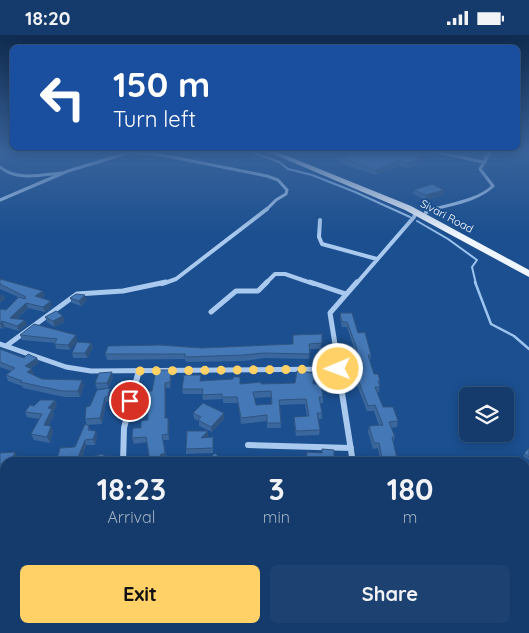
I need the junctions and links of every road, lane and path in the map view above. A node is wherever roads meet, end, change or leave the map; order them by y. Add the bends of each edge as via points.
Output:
1 (50, 179) edge
2 (275, 179) edge
3 (334, 179) edge
4 (351, 179) edge
5 (488, 179) edge
6 (0, 200) edge
7 (415, 214) junction
8 (426, 215) junction
9 (320, 220) dead end
10 (377, 259) junction
11 (529, 266) edge
12 (529, 274) edge
13 (346, 294) junction
14 (211, 312) dead end
15 (3, 345) edge
16 (338, 369) junction
17 (139, 371) junction
18 (248, 445) dead end
19 (350, 448) junction
20 (122, 457) edge
21 (351, 457) edge

1 - 6 street
2 - 15 street via 287,190 286,194 176,279 123,291 77,294
3 - 7 main road, Sivari Road
4 - 8 main road, Sivari Road via 390,194
5 - 8 street via 493,186 490,191 444,205
7 - 8 main road, Sivari Road
7 - 10 street
8 - 11 main road, Sivari Road
8 - 12 main road, Sivari Road
9 - 10 street via 322,244
10 - 13 street
13 - 14 street via 285,274 275,275 258,291 236,291
13 - 16 street via 330,313
15 - 17 street via 66,367 92,371
16 - 17 street
16 - 19 street
17 - 20 street via 126,416
18 - 19 street
19 - 21 street

